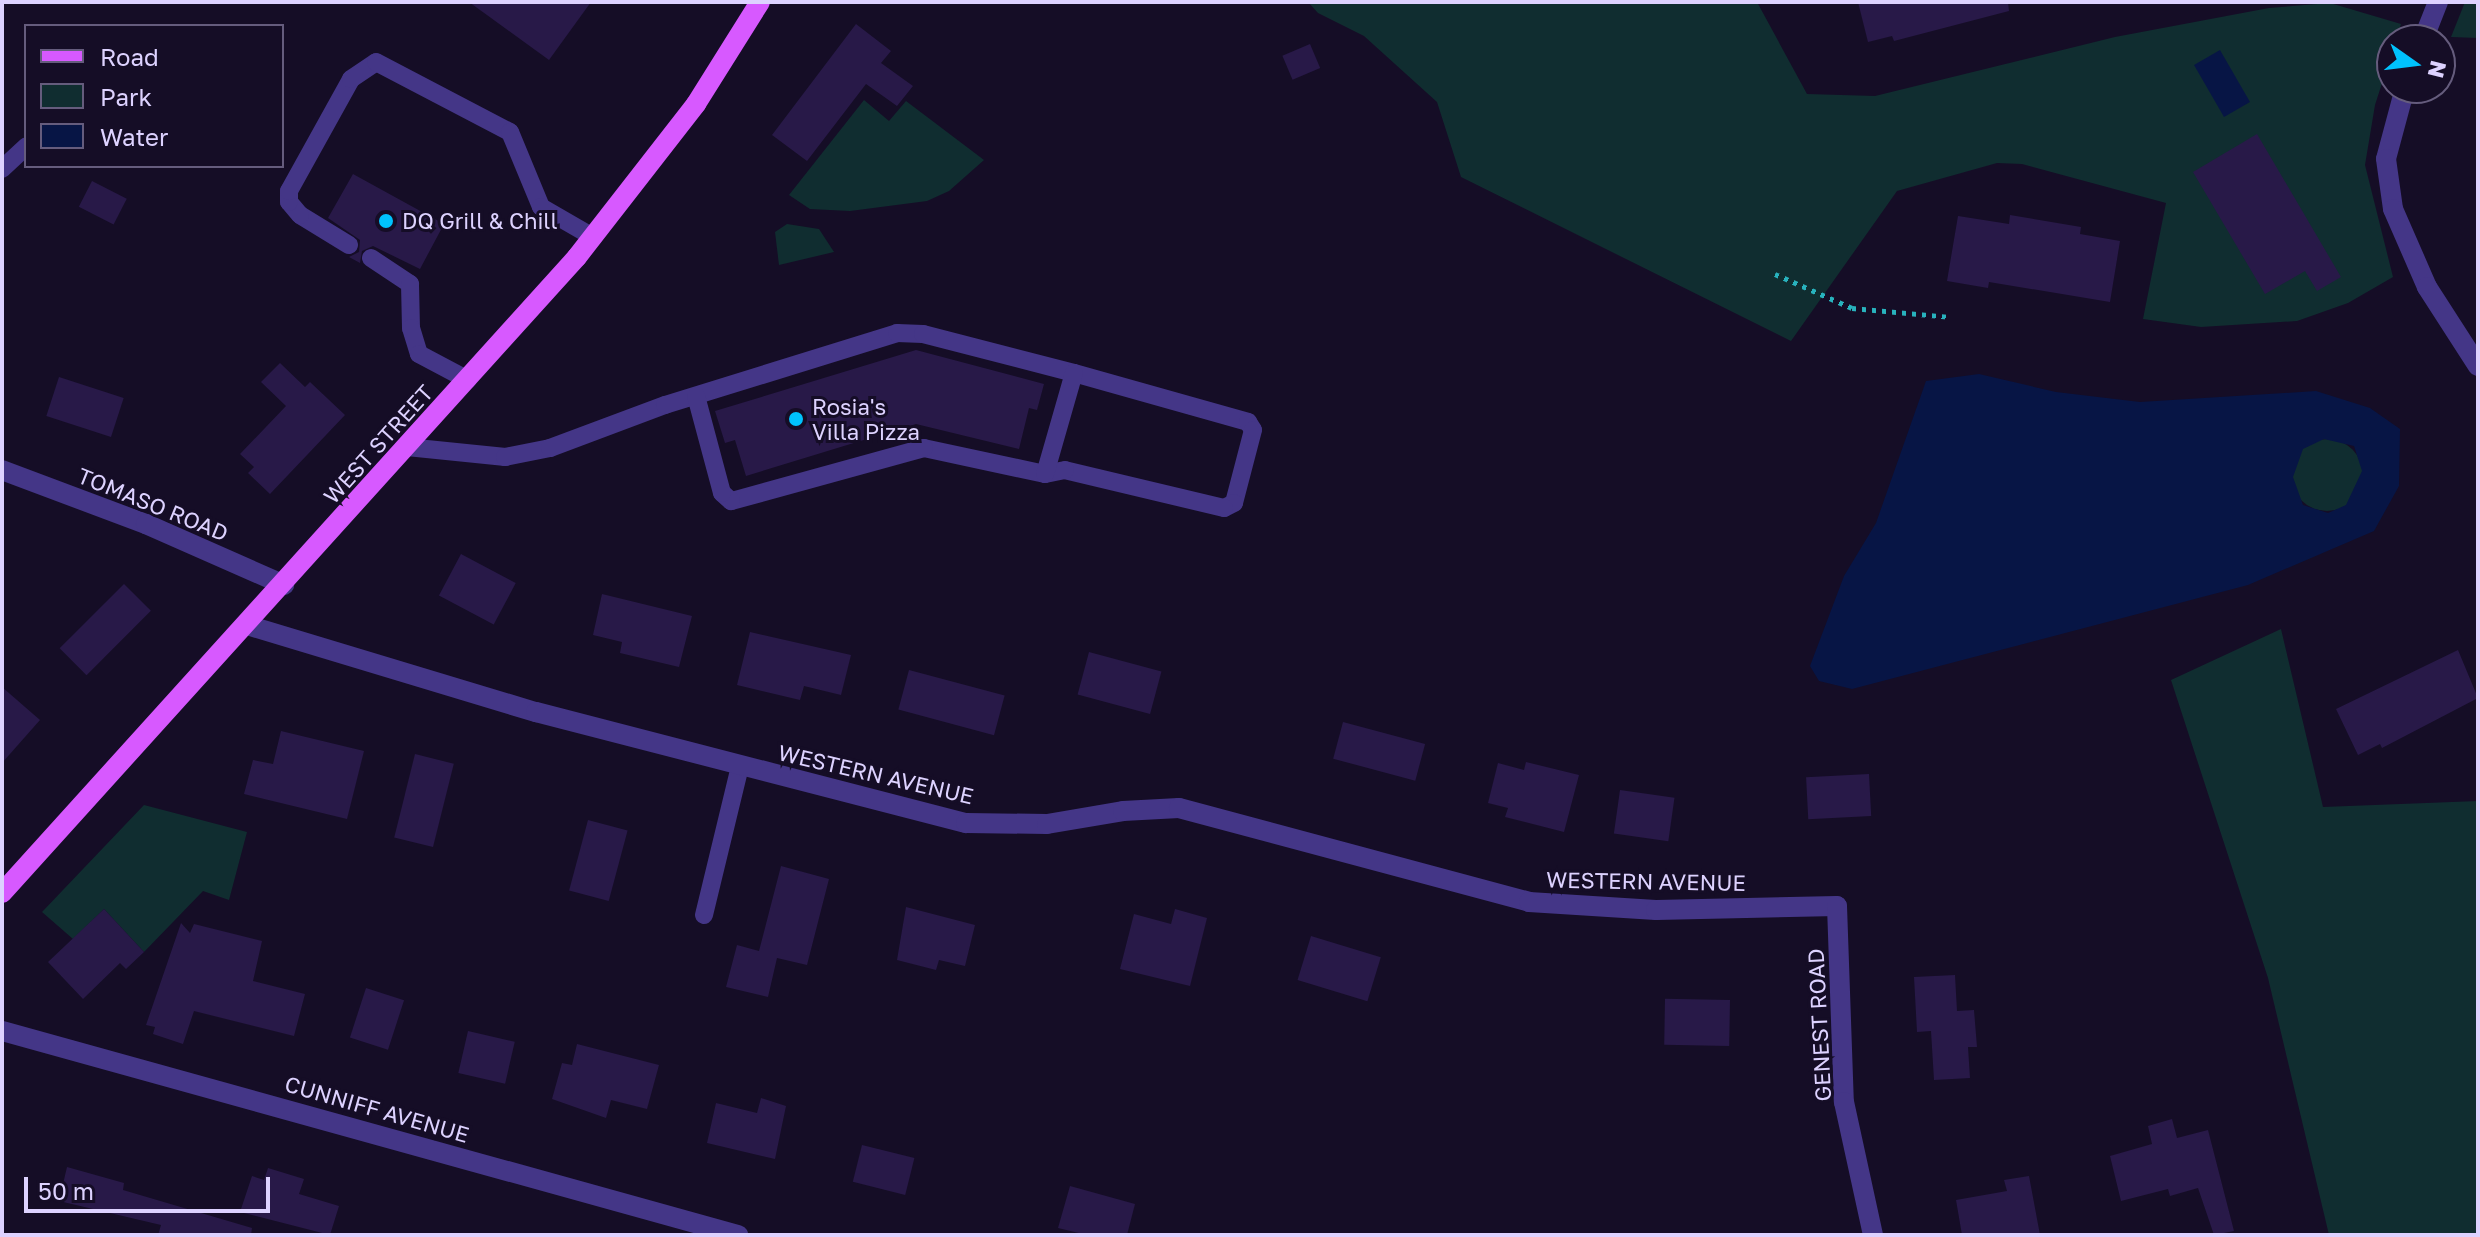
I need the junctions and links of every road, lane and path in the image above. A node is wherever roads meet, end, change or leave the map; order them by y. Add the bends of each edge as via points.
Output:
1 (2438, 2) edge
2 (756, 4) edge
3 (2429, 24) edge
4 (2401, 104) edge
5 (24, 149) edge
6 (2, 169) edge
7 (593, 237) junction
8 (349, 245) dead end
9 (371, 258) dead end
10 (1775, 274) dead end
11 (1950, 317) dead end
12 (2478, 366) edge
13 (1074, 373) junction
14 (468, 380) junction
15 (696, 396) junction
16 (407, 447) junction
17 (2, 470) edge
18 (1045, 474) junction
19 (284, 585) junction
20 (247, 625) junction
21 (740, 766) junction
22 (4, 887) edge
23 (1837, 906) joint
24 (704, 915) dead end
25 (2, 1031) edge
26 (738, 1235) edge
27 (1873, 1235) edge

1 - 3 street
2 - 7 main road, WEST STREET via 696,104
4 - 12 street via 2386,159 2393,209 2427,287
5 - 6 lane
7 - 8 lane via 541,207 510,132 376,62 351,79 289,191 289,202 300,215
7 - 14 main road, WEST STREET
9 - 14 lane via 410,284 411,328 419,354
10 - 11 path via 1852,308
13 - 15 lane via 923,334 897,333
13 - 18 lane
13 - 18 lane via 1248,422 1253,430 1234,503 1224,508 1065,470
14 - 16 main road, WEST STREET
15 - 16 lane via 550,448 505,457
15 - 18 lane via 722,493 731,501 909,449
16 - 19 main road, WEST STREET
17 - 19 street, TOMASO ROAD via 146,524
19 - 20 main road, WEST STREET
20 - 21 street, WESTERN AVENUE via 521,708
20 - 22 main road, WEST STREET
21 - 23 street, WESTERN AVENUE via 966,823 1047,824 1179,808 1529,902 1656,910
21 - 24 lane
23 - 27 street, GENEST ROAD via 1844,1102
25 - 26 street, CUNNIFF AVENUE

